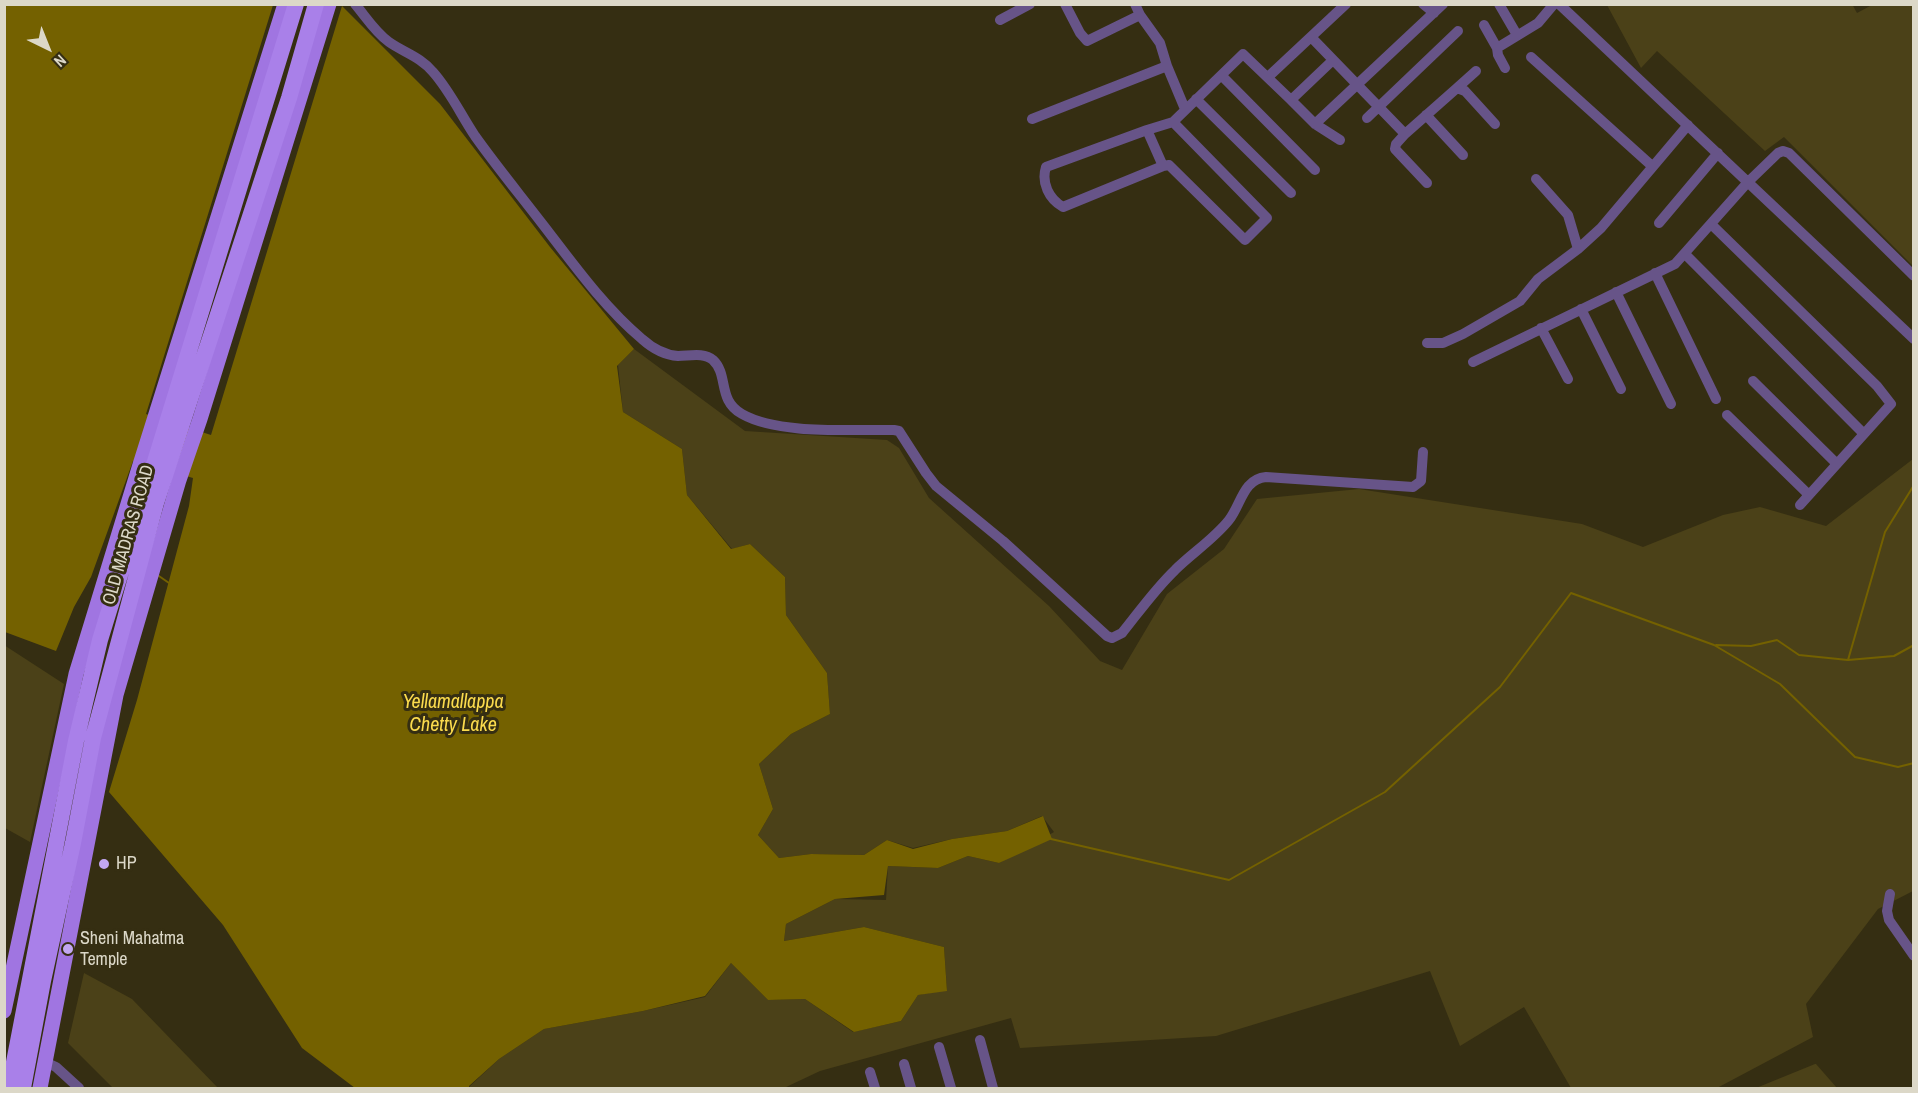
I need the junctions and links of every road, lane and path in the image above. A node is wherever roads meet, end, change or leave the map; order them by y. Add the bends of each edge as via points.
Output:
1 (285, 4) edge
2 (296, 4) edge
3 (316, 4) edge
4 (329, 4) edge
5 (355, 4) edge
6 (1030, 4) edge
7 (1065, 4) edge
8 (1346, 4) edge
9 (1423, 4) edge
10 (1443, 4) edge
11 (1499, 4) edge
12 (1554, 4) edge
13 (1559, 4) edge
14 (1138, 10) edge
15 (1434, 13) junction
16 (1000, 20) dead end
17 (1484, 25) dead end
18 (1458, 31) dead end
19 (1517, 35) junction
20 (1311, 37) junction
21 (279, 41) junction
22 (1497, 48) junction
23 (1531, 57) dead end
24 (1333, 60) junction
25 (1167, 66) junction
26 (1505, 68) dead end
27 (1476, 70) dead end
28 (1222, 76) junction
29 (1268, 78) junction
30 (1357, 85) junction
31 (1457, 88) junction
32 (1196, 99) junction
33 (1291, 100) junction
34 (1378, 107) junction
35 (1185, 109) junction
36 (1426, 115) junction
37 (1367, 118) dead end
38 (1032, 119) dead end
39 (1173, 122) junction
40 (1315, 124) junction
41 (1496, 124) dead end
42 (1688, 125) junction
43 (1147, 130) junction
44 (1405, 134) junction
45 (1340, 140) dead end
46 (1718, 153) junction
47 (1463, 155) dead end
48 (1163, 166) junction
49 (1652, 166) junction
50 (1315, 170) dead end
51 (1536, 179) dead end
52 (1748, 182) junction
53 (1427, 183) dead end
54 (1292, 193) dead end
55 (1659, 223) dead end
56 (1712, 225) junction
57 (1578, 249) junction
58 (1685, 254) junction
59 (1655, 273) junction
60 (1914, 276) edge
61 (1616, 292) junction
62 (1581, 309) junction
63 (1541, 328) junction
64 (1914, 339) edge
65 (1427, 343) dead end
66 (1473, 362) dead end
67 (1568, 379) dead end
68 (1753, 381) dead end
69 (1621, 389) dead end
70 (1716, 399) dead end
71 (1671, 404) dead end
72 (1727, 415) dead end
73 (178, 416) junction
74 (1864, 434) junction
75 (1423, 452) dead end
76 (1837, 464) junction
77 (159, 473) junction
78 (1809, 495) junction
79 (1800, 505) dead end
80 (1890, 894) dead end
81 (1914, 956) edge
82 (5, 1004) edge
83 (980, 1040) dead end
84 (939, 1047) dead end
85 (45, 1062) junction
86 (904, 1064) dead end
87 (870, 1072) dead end
88 (9, 1089) edge
89 (23, 1089) edge
90 (40, 1089) edge
91 (79, 1089) edge
92 (875, 1089) edge
93 (911, 1089) edge
94 (951, 1089) edge
95 (993, 1089) edge

1 - 21 main road
2 - 21 highway, OLD MADRAS ROAD
3 - 73 highway, OLD MADRAS ROAD via 289,98
4 - 73 main road
5 - 75 street via 389,42 432,71 556,242 610,308 642,339 656,350 676,356 710,358 719,369 728,402 753,418 800,428 899,431 936,486 1107,636 1122,633 1172,573 1222,528 1254,480 1266,477 1413,487 1421,481
6 - 16 street
7 - 14 street via 1087,41
8 - 20 street
9 - 15 street
10 - 15 street
11 - 19 street
12 - 19 street via 1538,23
13 - 42 street
14 - 25 street via 1160,43
15 - 30 street
17 - 22 street
18 - 34 street
19 - 22 street
20 - 24 street
20 - 29 street
21 - 73 highway, OLD MADRAS ROAD
22 - 26 street
23 - 49 street
24 - 30 street
24 - 33 street
25 - 35 street
25 - 38 street
27 - 31 street
28 - 29 street via 1243,54
28 - 32 street
28 - 50 street
29 - 33 street
30 - 34 street
30 - 40 street
31 - 36 street
31 - 41 street via 1462,88
32 - 35 street
32 - 54 street
33 - 40 street
34 - 37 street
34 - 44 street
35 - 39 street
36 - 44 street
36 - 47 street
39 - 43 street
39 - 48 street via 1267,218 1245,240 1169,165
40 - 45 street
42 - 46 street
42 - 49 street
43 - 48 street
43 - 48 street via 1046,167 1043,177 1053,201 1063,207
44 - 53 street via 1395,149
46 - 52 street
46 - 55 street
49 - 57 street via 1601,228
51 - 57 street via 1568,215
52 - 56 street
52 - 60 street via 1778,153 1789,153
52 - 64 street
56 - 58 street
56 - 74 street via 1891,404
57 - 65 street via 1538,279 1520,300 1487,322 1443,343
58 - 59 street via 1675,264
58 - 74 street
59 - 61 street
59 - 70 street
61 - 62 street
61 - 71 street
62 - 63 street
62 - 69 street
63 - 66 street
63 - 67 street
68 - 76 street
72 - 78 street
73 - 77 highway, OLD MADRAS ROAD
73 - 77 main road
74 - 76 street
76 - 78 street
77 - 82 main road via 76,674
77 - 85 main road
77 - 88 highway, OLD MADRAS ROAD via 100,639 76,741
77 - 89 highway, OLD MADRAS ROAD via 93,738
78 - 79 street
80 - 81 street via 1889,920
83 - 95 street
84 - 94 street
85 - 90 main road
85 - 91 street
86 - 93 street
87 - 92 street

